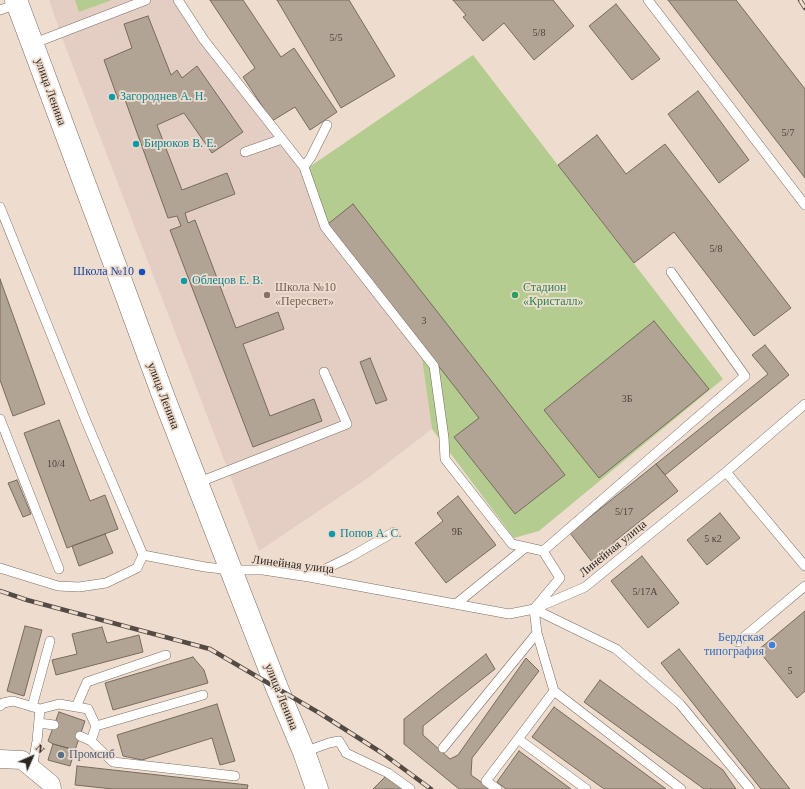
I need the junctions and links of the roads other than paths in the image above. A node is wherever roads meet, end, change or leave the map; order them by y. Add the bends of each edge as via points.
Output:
1 (146, 0) edge
2 (178, 0) edge
3 (648, 0) edge
4 (11, 5) edge
5 (32, 44) junction
6 (327, 125) dead end
7 (282, 140) junction
8 (245, 152) dead end
9 (304, 167) junction
10 (805, 206) edge
11 (0, 207) edge
12 (671, 272) dead end
13 (324, 372) dead end
14 (805, 404) edge
15 (0, 418) edge
16 (726, 472) junction
17 (197, 483) junction
18 (394, 532) dead end
19 (526, 547) junction
20 (543, 551) junction
21 (143, 555) junction
22 (805, 566) edge
23 (0, 568) edge
24 (59, 569) dead end
25 (231, 570) junction
26 (309, 577) junction
27 (805, 586) edge
28 (456, 604) junction
29 (534, 609) junction
30 (538, 633) junction
31 (50, 641) dead end
32 (738, 642) dead end
33 (166, 655) dead end
34 (554, 691) junction
35 (203, 695) dead end
36 (0, 706) edge
37 (76, 706) junction
38 (36, 708) junction
39 (39, 723) junction
40 (54, 725) dead end
41 (96, 726) junction
42 (80, 736) dead end
43 (518, 739) junction
44 (91, 741) junction
45 (443, 748) dead end
46 (304, 752) junction
47 (0, 759) edge
48 (32, 768) junction
49 (235, 776) dead end
50 (52, 789) edge
51 (317, 789) edge
52 (410, 789) edge
53 (497, 789) edge
54 (586, 789) edge
55 (681, 789) edge
56 (750, 789) edge

1 - 5 lane
2 - 7 lane via 204,40
3 - 10 lane
4 - 5 street, улица Ленина
5 - 17 street, улица Ленина
6 - 9 lane
7 - 8 lane
7 - 9 lane
9 - 19 lane via 325,227 434,366 445,459 512,544
11 - 21 lane
12 - 20 lane via 745,376
13 - 17 lane via 347,424
14 - 16 lane, Линейная улица
15 - 24 lane
16 - 22 lane
16 - 29 lane, Линейная улица via 585,587
17 - 25 street, улица Ленина
18 - 26 lane
19 - 20 lane
19 - 28 lane
20 - 29 lane via 560,578
21 - 23 lane via 137,568 106,583 79,587 58,586
21 - 25 lane, Линейная улица
25 - 26 lane, Линейная улица via 263,570
25 - 46 street, улица Ленина
26 - 28 lane, Линейная улица
27 - 32 lane
28 - 29 lane, Линейная улица via 509,614
29 - 30 lane
29 - 56 lane via 616,649 680,704
30 - 34 lane
30 - 45 lane
31 - 38 lane
33 - 37 lane via 87,682
34 - 43 lane
34 - 55 lane
35 - 41 lane
36 - 38 lane via 13,701
37 - 38 lane via 60,704
37 - 41 lane via 88,709
38 - 39 lane
39 - 40 lane
39 - 48 lane
41 - 44 lane
42 - 44 lane
43 - 53 lane via 486,781
43 - 54 lane
44 - 49 lane via 113,762
46 - 51 street, улица Ленина
46 - 52 lane via 339,741 346,752 388,773
47 - 48 street via 22,760
48 - 50 street via 51,784

